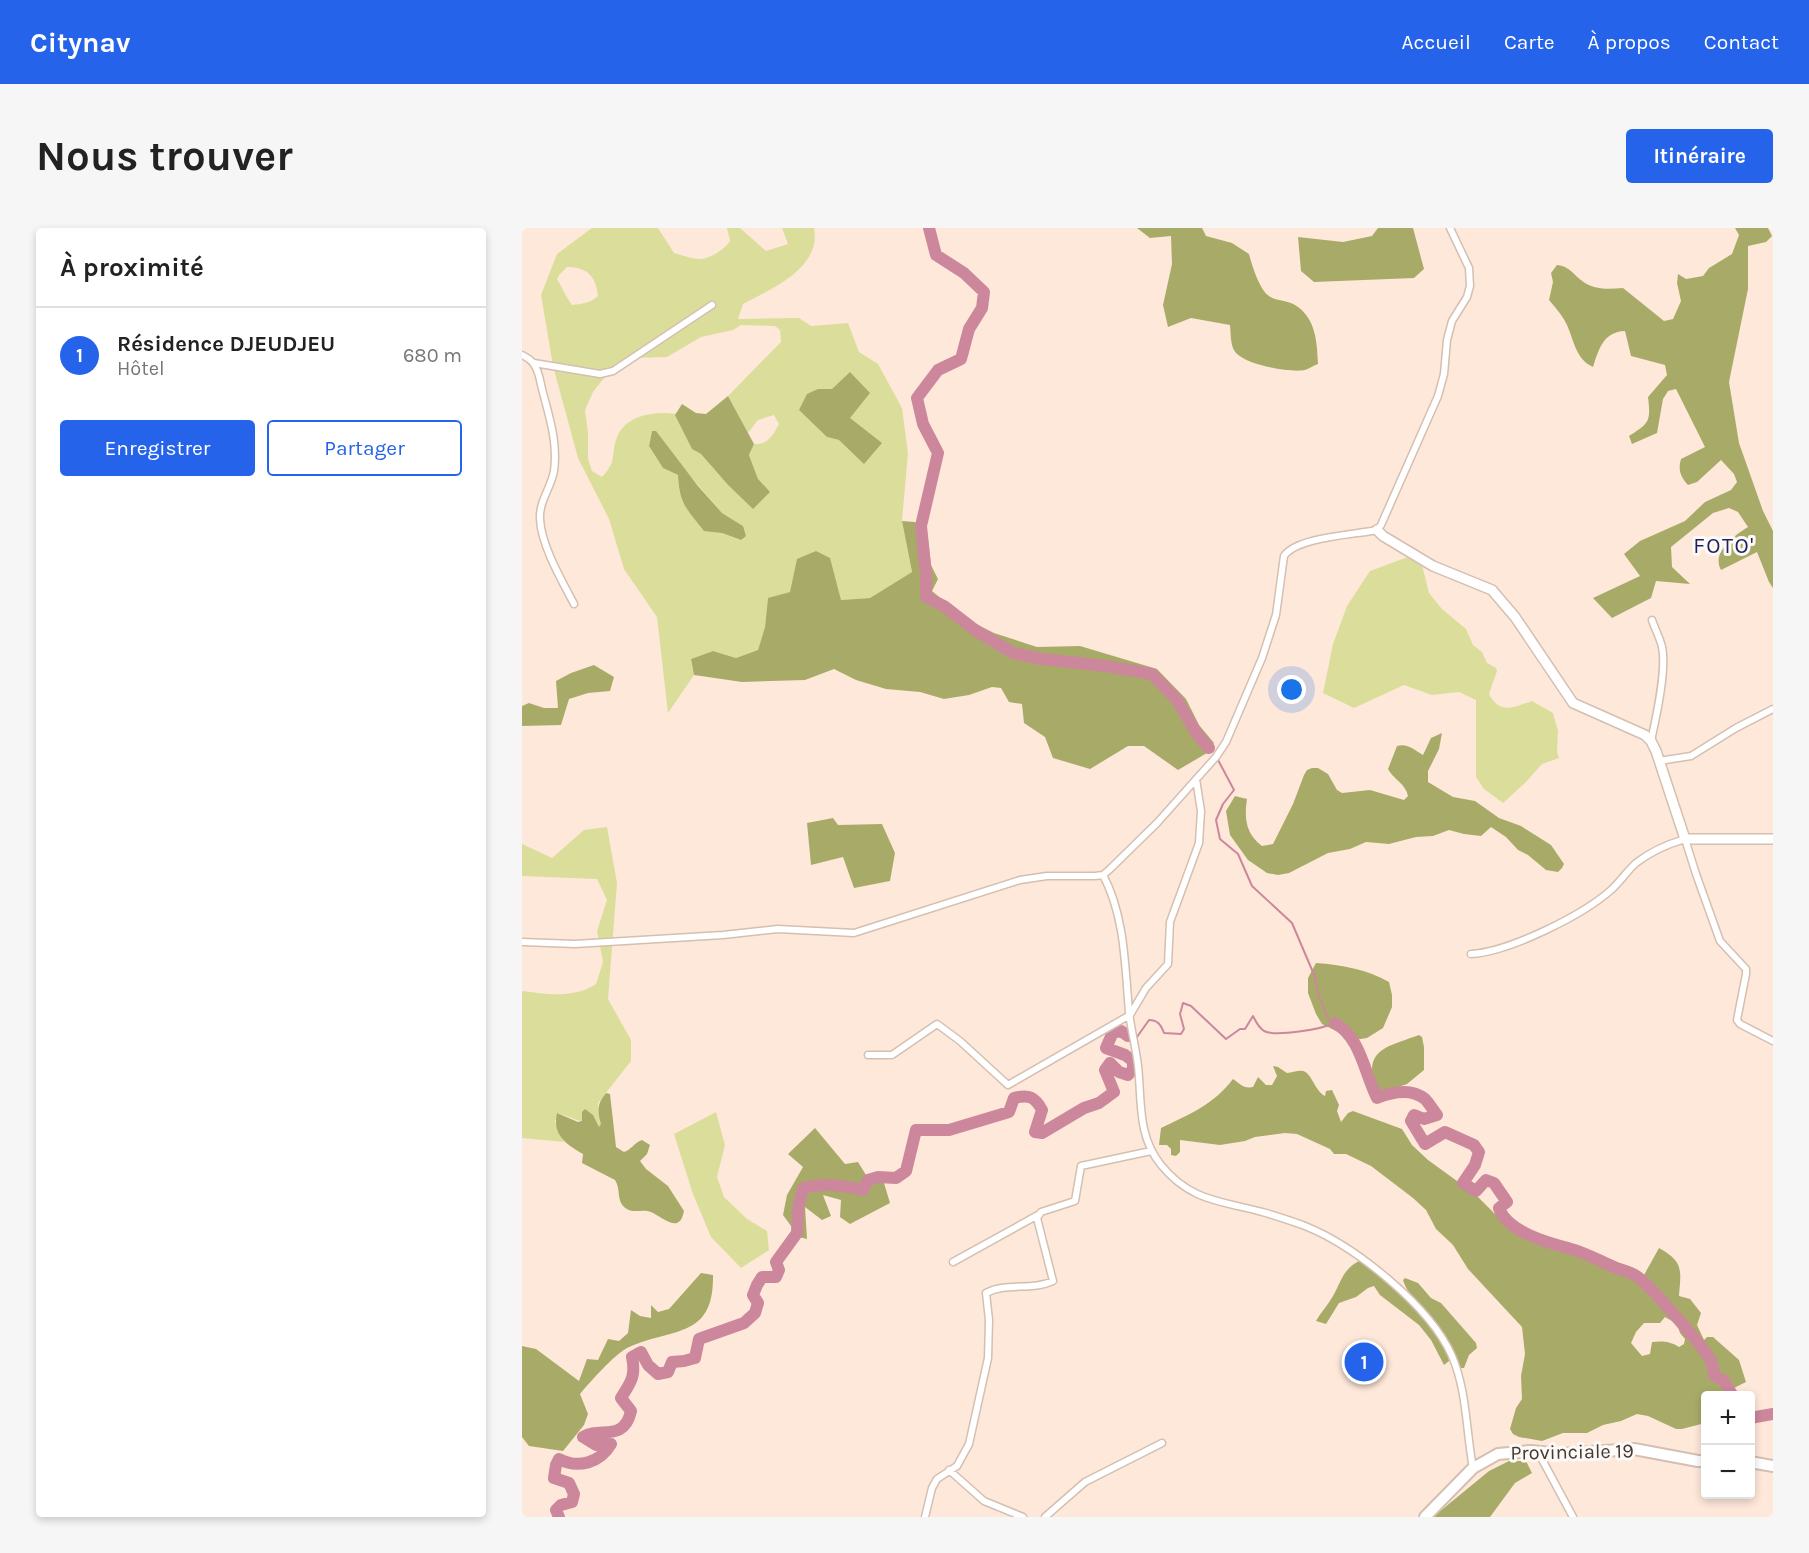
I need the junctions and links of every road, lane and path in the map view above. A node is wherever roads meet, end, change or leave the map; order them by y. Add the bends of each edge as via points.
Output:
1 (1450, 228) edge
2 (712, 304) dead end
3 (522, 355) edge
4 (534, 363) junction
5 (1377, 530) junction
6 (574, 604) dead end
7 (1652, 620) dead end
8 (1773, 709) edge
9 (1651, 741) junction
10 (1659, 761) junction
11 (1196, 779) junction
12 (1685, 839) junction
13 (1773, 839) edge
14 (1102, 875) junction
15 (522, 942) edge
16 (1471, 954) dead end
17 (1130, 1015) junction
18 (1773, 1041) edge
19 (868, 1055) dead end
20 (1151, 1151) junction
21 (1038, 1215) junction
22 (953, 1262) dead end
23 (1162, 1443) dead end
24 (1537, 1452) junction
25 (1701, 1461) edge
26 (1755, 1463) edge
27 (1773, 1466) edge
28 (1473, 1468) junction
29 (949, 1470) junction
30 (925, 1517) edge
31 (1023, 1517) edge
32 (1044, 1517) edge
33 (1425, 1517) edge
34 (1573, 1517) edge

1 - 5 street via 1469,268 1470,286 1452,321 1438,396
2 - 4 street via 613,371 600,374
3 - 4 street
4 - 6 street via 555,443 554,470 540,519 543,536
5 - 9 street via 1433,566 1492,590 1574,703
5 - 11 street via 1305,542 1289,549 1284,556 1276,615 1262,658 1226,742
7 - 9 street via 1663,662
8 - 10 street via 1691,756
9 - 10 street
10 - 12 street
11 - 14 street
11 - 17 street via 1201,811 1199,843 1170,922 1168,964 1146,988
12 - 13 street
12 - 16 street via 1636,863 1610,890 1569,919 1494,951
12 - 18 street via 1720,941 1746,969 1737,1020
14 - 15 street via 1020,880 854,933 778,929 575,944
14 - 17 street via 1114,901 1120,930
17 - 19 street via 1008,1084 937,1024 892,1054
17 - 20 street via 1142,1122
20 - 21 street via 1080,1166 1076,1201
20 - 28 street via 1178,1182 1194,1193 1305,1226 1365,1261 1408,1298 1441,1336 1453,1358
21 - 22 street
21 - 29 street via 1053,1281 986,1293 986,1369 969,1444 962,1460
23 - 32 street via 1085,1482
24 - 25 main road, Provinciale 19 via 1634,1449
24 - 28 main road, Provinciale 19 via 1498,1454
24 - 34 street
26 - 27 main road
28 - 33 main road, Provinciale 19
29 - 30 street via 932,1488
29 - 31 street via 984,1501

